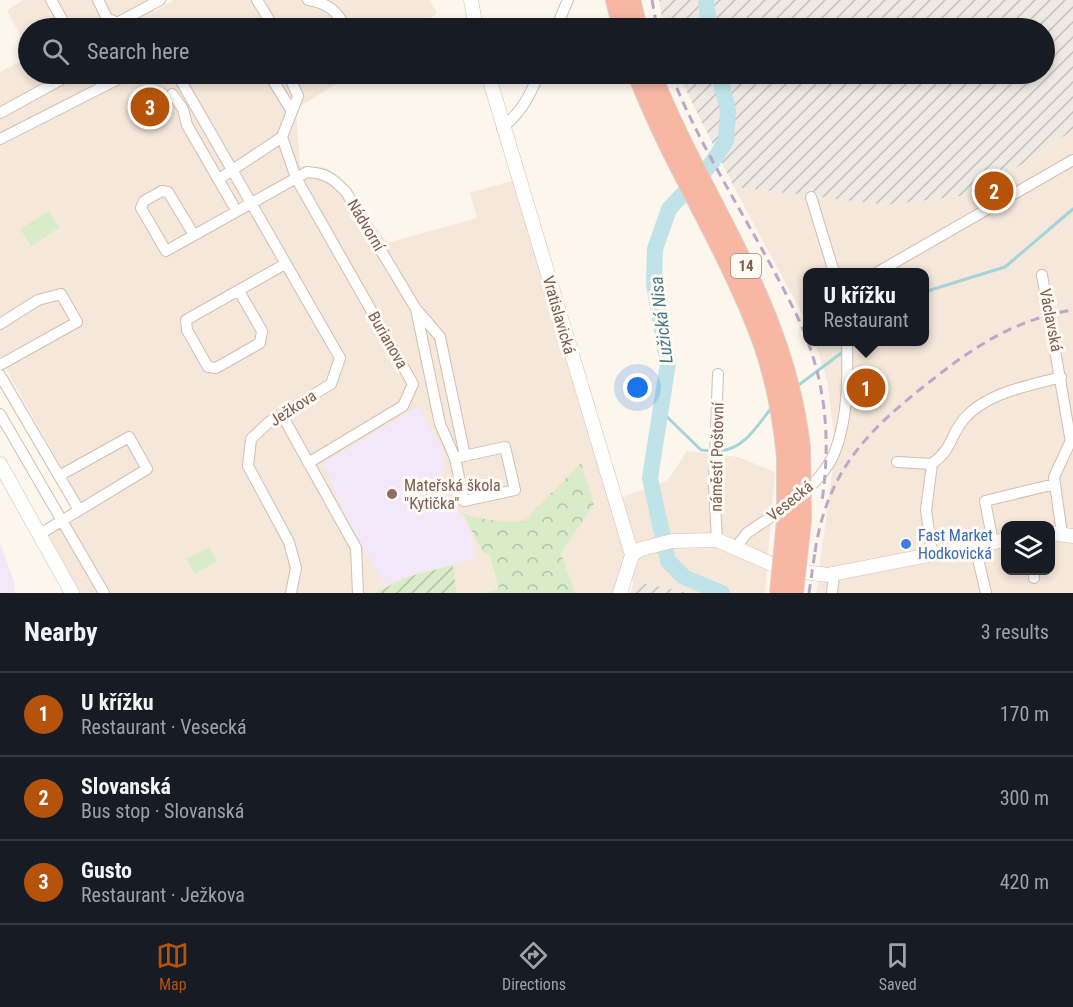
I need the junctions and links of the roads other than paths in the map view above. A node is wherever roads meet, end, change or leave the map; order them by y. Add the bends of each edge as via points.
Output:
1 (51, 0) edge
2 (98, 0) edge
3 (160, 0) edge
4 (257, 0) edge
5 (308, 0) edge
6 (471, 0) edge
7 (568, 0) edge
8 (615, 0) edge
9 (631, 0) edge
10 (148, 3) edge
11 (61, 18) edge
12 (106, 18) edge
13 (125, 18) edge
14 (268, 18) edge
15 (341, 18) edge
16 (474, 18) edge
17 (560, 18) edge
18 (620, 18) edge
19 (636, 18) edge
20 (52, 84) edge
21 (108, 84) edge
22 (183, 84) edge
23 (275, 84) edge
24 (294, 84) edge
25 (491, 84) edge
26 (535, 84) edge
27 (641, 84) edge
28 (656, 84) edge
29 (172, 94) dead end
30 (291, 110) junction
31 (0, 112) edge
32 (502, 128) junction
33 (282, 137) junction
34 (0, 139) edge
35 (1073, 160) edge
36 (233, 169) junction
37 (296, 178) junction
38 (219, 179) junction
39 (811, 197) dead end
40 (252, 202) junction
41 (233, 205) dead end
42 (194, 236) junction
43 (285, 264) junction
44 (832, 268) edge
45 (887, 268) edge
46 (1042, 274) dead end
47 (239, 291) junction
48 (416, 309) junction
49 (0, 324) edge
50 (769, 338) junction
51 (847, 346) edge
52 (0, 365) edge
53 (718, 374) dead end
54 (0, 375) edge
55 (1061, 376) junction
56 (0, 414) edge
57 (282, 415) junction
58 (1072, 436) edge
59 (793, 452) junction
60 (460, 457) junction
61 (897, 462) dead end
62 (308, 463) junction
63 (0, 464) edge
64 (932, 464) junction
65 (59, 476) junction
66 (1055, 484) junction
67 (79, 510) junction
68 (63, 519) junction
69 (39, 534) junction
70 (1062, 534) edge
71 (717, 540) junction
72 (999, 541) edge
73 (975, 546) junction
74 (736, 547) junction
75 (632, 555) junction
76 (932, 555) junction
77 (834, 575) junction
78 (72, 593) edge
79 (104, 593) edge
80 (291, 593) edge
81 (358, 593) edge
82 (620, 593) edge
83 (779, 593) edge
84 (794, 593) edge
85 (832, 593) edge
86 (986, 593) edge

1 - 11 street
2 - 12 street
3 - 10 street
4 - 14 street
5 - 15 street via 324,2
6 - 16 street
7 - 17 street
8 - 18 highway
9 - 19 highway
10 - 13 street
20 - 31 street
21 - 34 street
22 - 36 street, Ježkova
23 - 30 street
24 - 30 street via 298,92
25 - 32 street, Vratislavická
26 - 32 street via 514,118
27 - 50 highway, 14 via 667,145 747,303
28 - 50 highway, 14 via 757,288
29 - 38 street
30 - 33 street
32 - 75 street, Vratislavická
33 - 36 street
33 - 37 street, Burianova
35 - 45 street
36 - 38 street
36 - 40 street, Ježkova
37 - 40 street
37 - 48 street, Nádvorní via 306,172 320,173 333,178 346,192
37 - 62 street, Burianova via 413,384 403,406
38 - 41 street
39 - 44 street
40 - 42 street
40 - 43 street, Ježkova
42 - 42 street via 166,251 141,208 144,201 162,191 168,192
43 - 47 street
43 - 57 street, Ježkova via 340,358 331,384
46 - 55 street, Václavská
47 - 47 street via 186,320 187,330 208,367 216,368 260,343 262,331
48 - 60 street, Nádvorní via 440,424
48 - 60 street, Nádvorní via 440,338
49 - 52 street via 38,300 61,294 77,322
50 - 59 highway, 14 via 790,421
51 - 74 street, Vesecká via 845,413 834,454 800,496 747,533
53 - 71 street, náměstí Poštovní via 714,485
54 - 65 street
55 - 58 street, Václavská
55 - 64 street via 993,397 964,419 946,453
56 - 68 street
57 - 62 street
57 - 80 street, Ježkova via 251,439 248,466 289,542 296,568
58 - 66 street via 1054,477
59 - 83 highway, 14, bridge
59 - 84 highway, 14, bridge via 802,520
60 - 60 street, Nádvorní via 464,501 515,490 506,447
61 - 64 street
62 - 81 street via 356,548
63 - 69 street
64 - 76 street via 926,510
65 - 67 street
65 - 67 street via 129,437 147,469
66 - 70 street
66 - 72 street via 985,501
67 - 68 street
68 - 69 street
68 - 79 street
69 - 78 street
71 - 74 street
71 - 75 street via 672,541
72 - 73 street
73 - 76 street
73 - 86 street
74 - 77 street via 783,569
75 - 82 street
76 - 77 street
77 - 85 street

